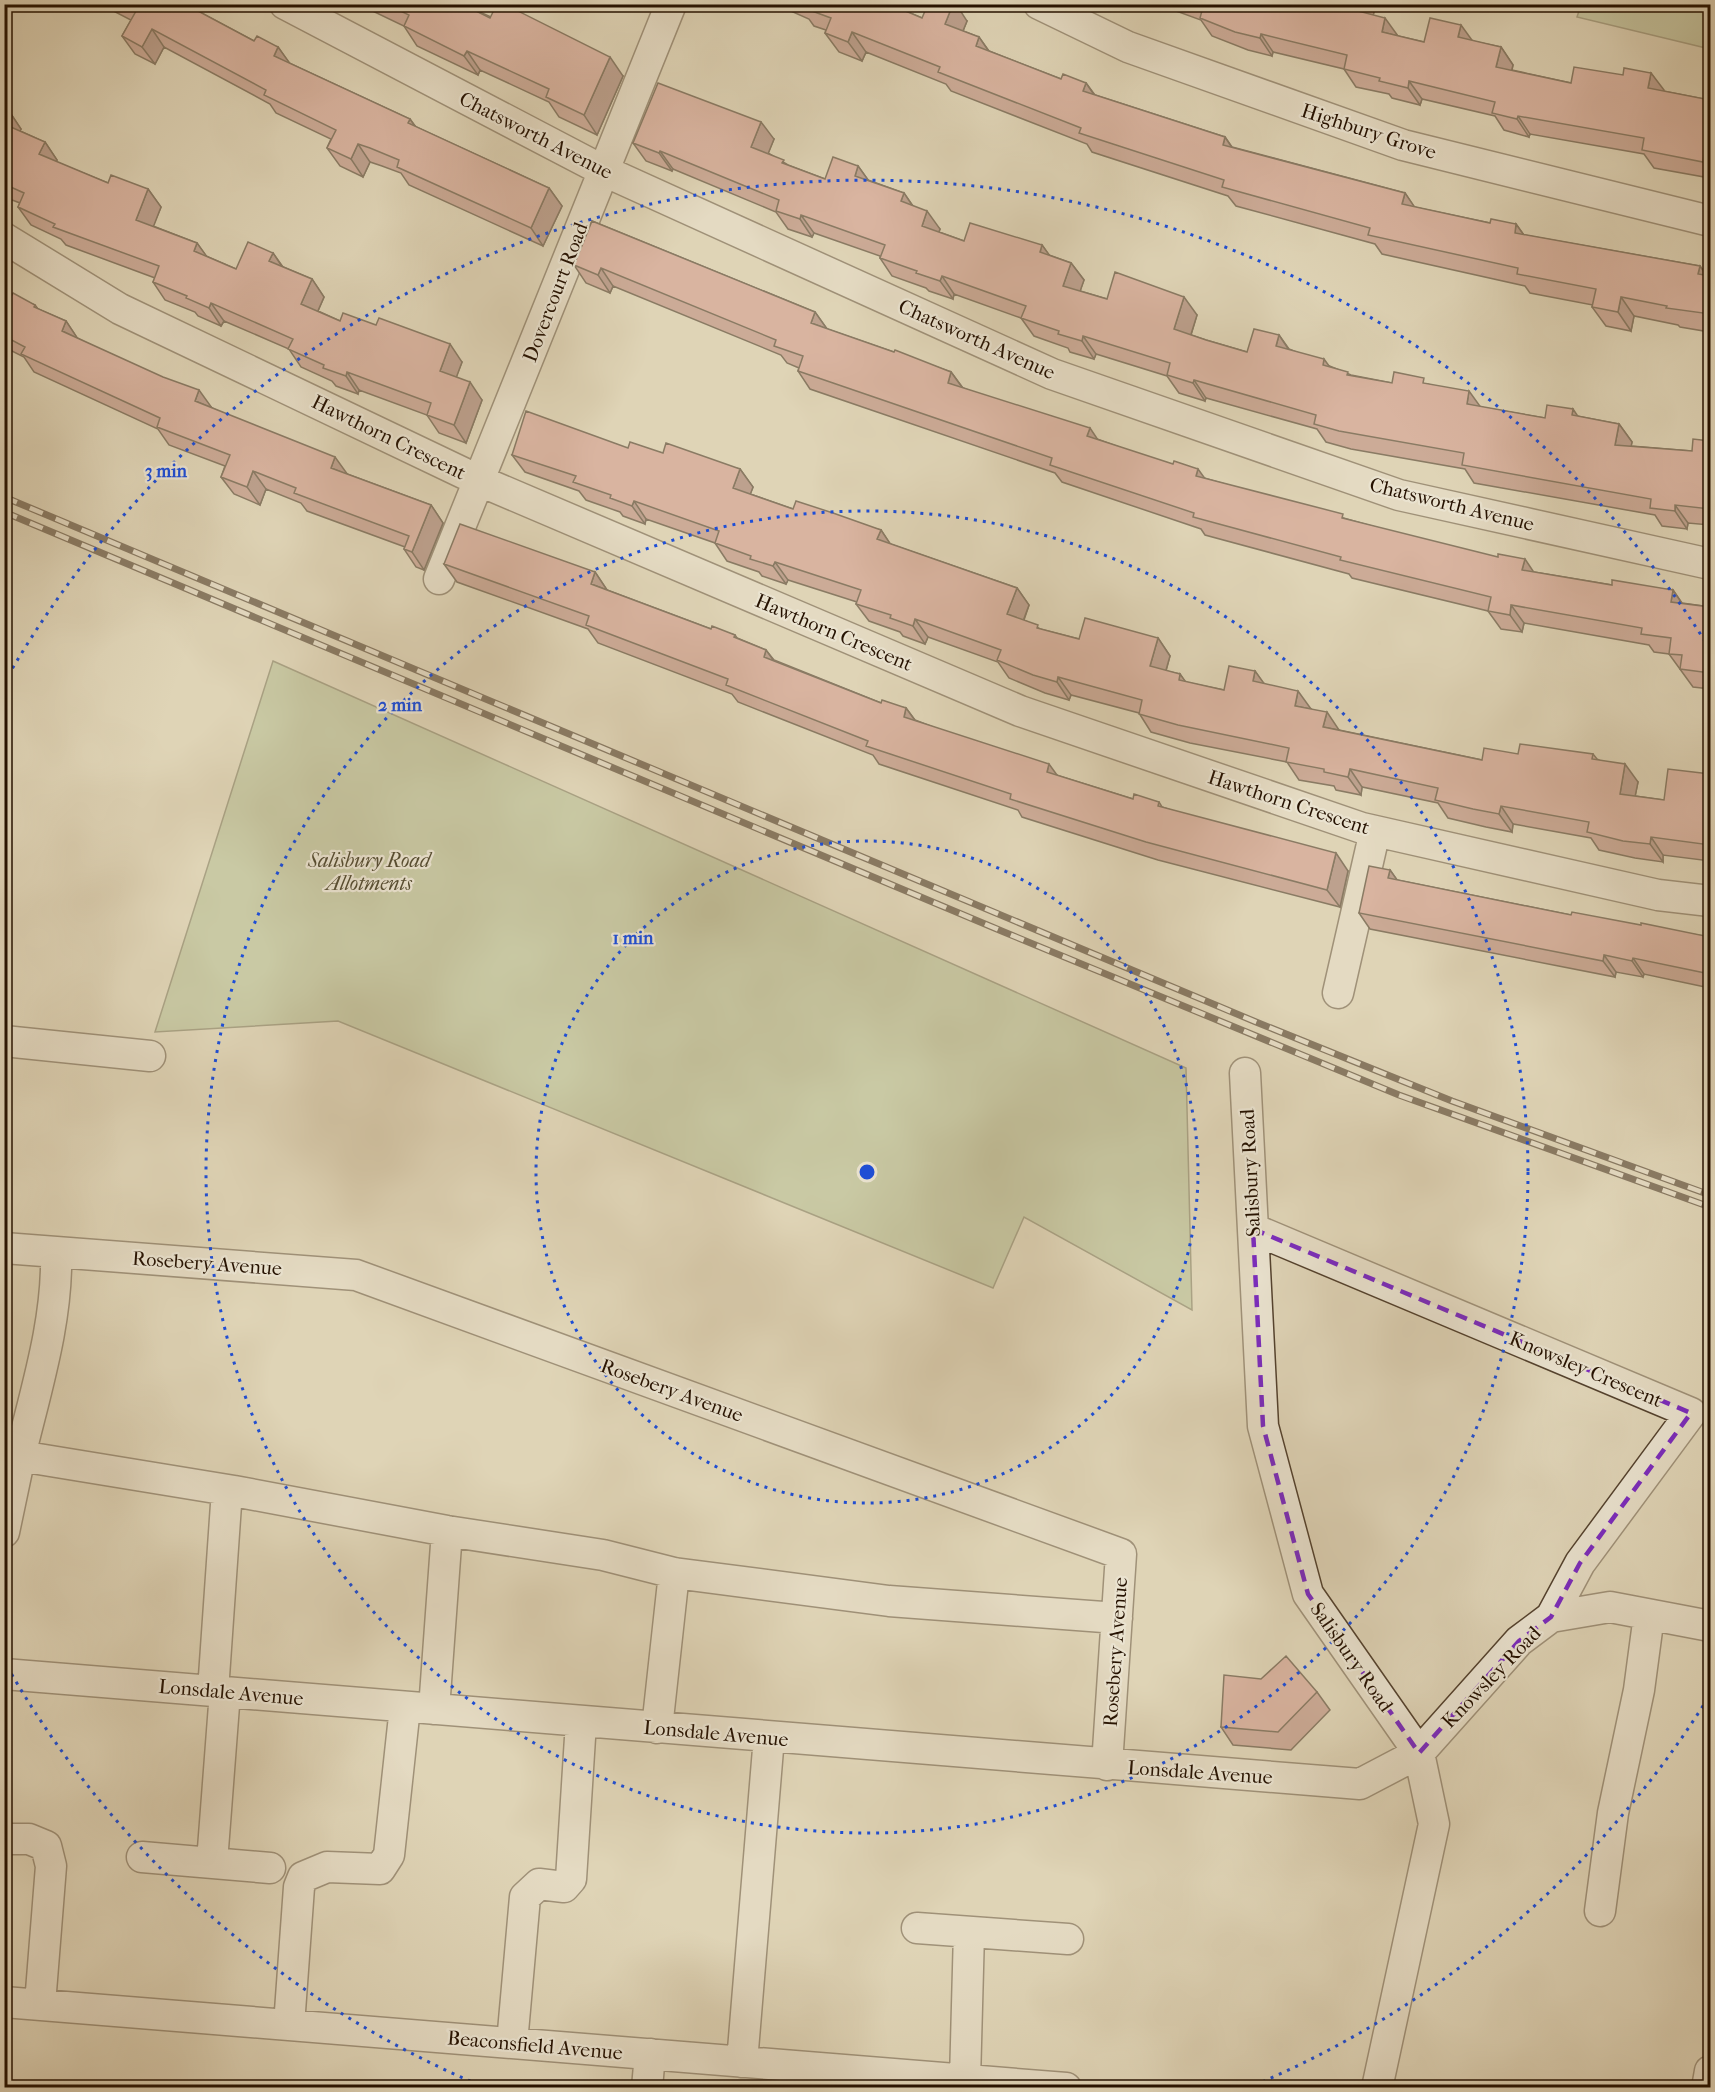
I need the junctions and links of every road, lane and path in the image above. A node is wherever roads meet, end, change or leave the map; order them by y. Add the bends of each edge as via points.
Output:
1 (285, 4) edge
2 (670, 4) edge
3 (1040, 4) edge
4 (602, 170) junction
5 (1710, 221) edge
6 (4, 238) edge
7 (480, 481) junction
8 (1710, 564) edge
9 (439, 579) dead end
10 (1375, 831) junction
11 (1710, 901) edge
12 (1338, 993) dead end
13 (4, 1041) edge
14 (150, 1056) dead end
15 (1245, 1073) dead end
16 (1253, 1229) junction
17 (4, 1248) edge
18 (56, 1252) junction
19 (20, 1456) junction
20 (228, 1490) junction
21 (447, 1531) junction
22 (4, 1532) edge
23 (674, 1573) junction
24 (1649, 1614) junction
25 (1551, 1617) junction
26 (1117, 1618) junction
27 (1710, 1626) edge
28 (4, 1674) edge
29 (219, 1691) junction
30 (405, 1707) junction
31 (434, 1709) junction
32 (581, 1722) junction
33 (657, 1728) junction
34 (769, 1737) junction
35 (1419, 1753) junction
36 (1107, 1765) junction
37 (4, 1839) edge
38 (142, 1857) dead end
39 (212, 1862) junction
40 (270, 1868) dead end
41 (1600, 1911) dead end
42 (917, 1928) dead end
43 (969, 1932) junction
44 (1068, 1939) dead end
45 (4, 2001) edge
46 (40, 2004) junction
47 (290, 2025) junction
48 (512, 2043) junction
49 (650, 2054) junction
50 (742, 2062) junction
51 (1710, 2071) edge
52 (965, 2079) junction
53 (647, 2088) edge
54 (1065, 2088) edge
55 (1377, 2088) edge
56 (1707, 2088) edge

1 - 4 street, Chatsworth Avenue
2 - 4 street, Dovercourt Road
3 - 5 street, Highbury Grove via 1128,47 1403,145
4 - 7 street, Dovercourt Road
4 - 8 street, Chatsworth Avenue via 1052,374 1399,495
6 - 7 street, Hawthorn Crescent via 120,309
7 - 9 street, Dovercourt Road
7 - 10 street, Hawthorn Crescent via 1020,711
10 - 11 street, Hawthorn Crescent via 1658,895
10 - 12 street
13 - 14 street
15 - 16 street, Salisbury Road
16 - 25 street, Knowsley Crescent via 1691,1413 1580,1563
16 - 35 street, Salisbury Road via 1263,1426 1308,1594
17 - 18 street, Rosebery Avenue
18 - 19 street via 57,1276 49,1332
18 - 26 street, Rosebery Avenue via 356,1275 1121,1554
19 - 20 street
19 - 22 street
20 - 21 street
20 - 29 street
21 - 23 street via 603,1555
21 - 31 street
23 - 26 street via 889,1601
23 - 33 street
24 - 25 street, Knowsley Road via 1610,1607
24 - 27 street, Knowsley Road
24 - 41 street via 1639,1690 1613,1813
25 - 35 street, Knowsley Road via 1520,1641
26 - 36 street, Rosebery Avenue
28 - 29 street, Lonsdale Avenue
29 - 30 street, Lonsdale Avenue
29 - 39 street
30 - 31 street, Lonsdale Avenue
30 - 47 street via 389,1855 380,1869 327,1867 303,1878 299,1887
31 - 32 street, Lonsdale Avenue
32 - 33 street, Lonsdale Avenue
32 - 48 street via 572,1879 564,1887 539,1884 525,1897
33 - 34 street, Lonsdale Avenue
34 - 36 street, Lonsdale Avenue
34 - 50 street
35 - 36 street, Lonsdale Avenue via 1360,1784
35 - 55 street, Salisbury Road via 1434,1824
37 - 46 street via 29,1839 46,1845 51,1866
38 - 39 street
39 - 40 street
42 - 43 street
43 - 44 street
43 - 52 street
45 - 46 street, Beaconsfield Avenue
46 - 47 street, Beaconsfield Avenue
47 - 48 street, Beaconsfield Avenue
48 - 49 street, Beaconsfield Avenue
49 - 50 street, Beaconsfield Avenue
49 - 53 street
50 - 52 street, Beaconsfield Avenue
51 - 56 street
52 - 54 street, Beaconsfield Avenue

